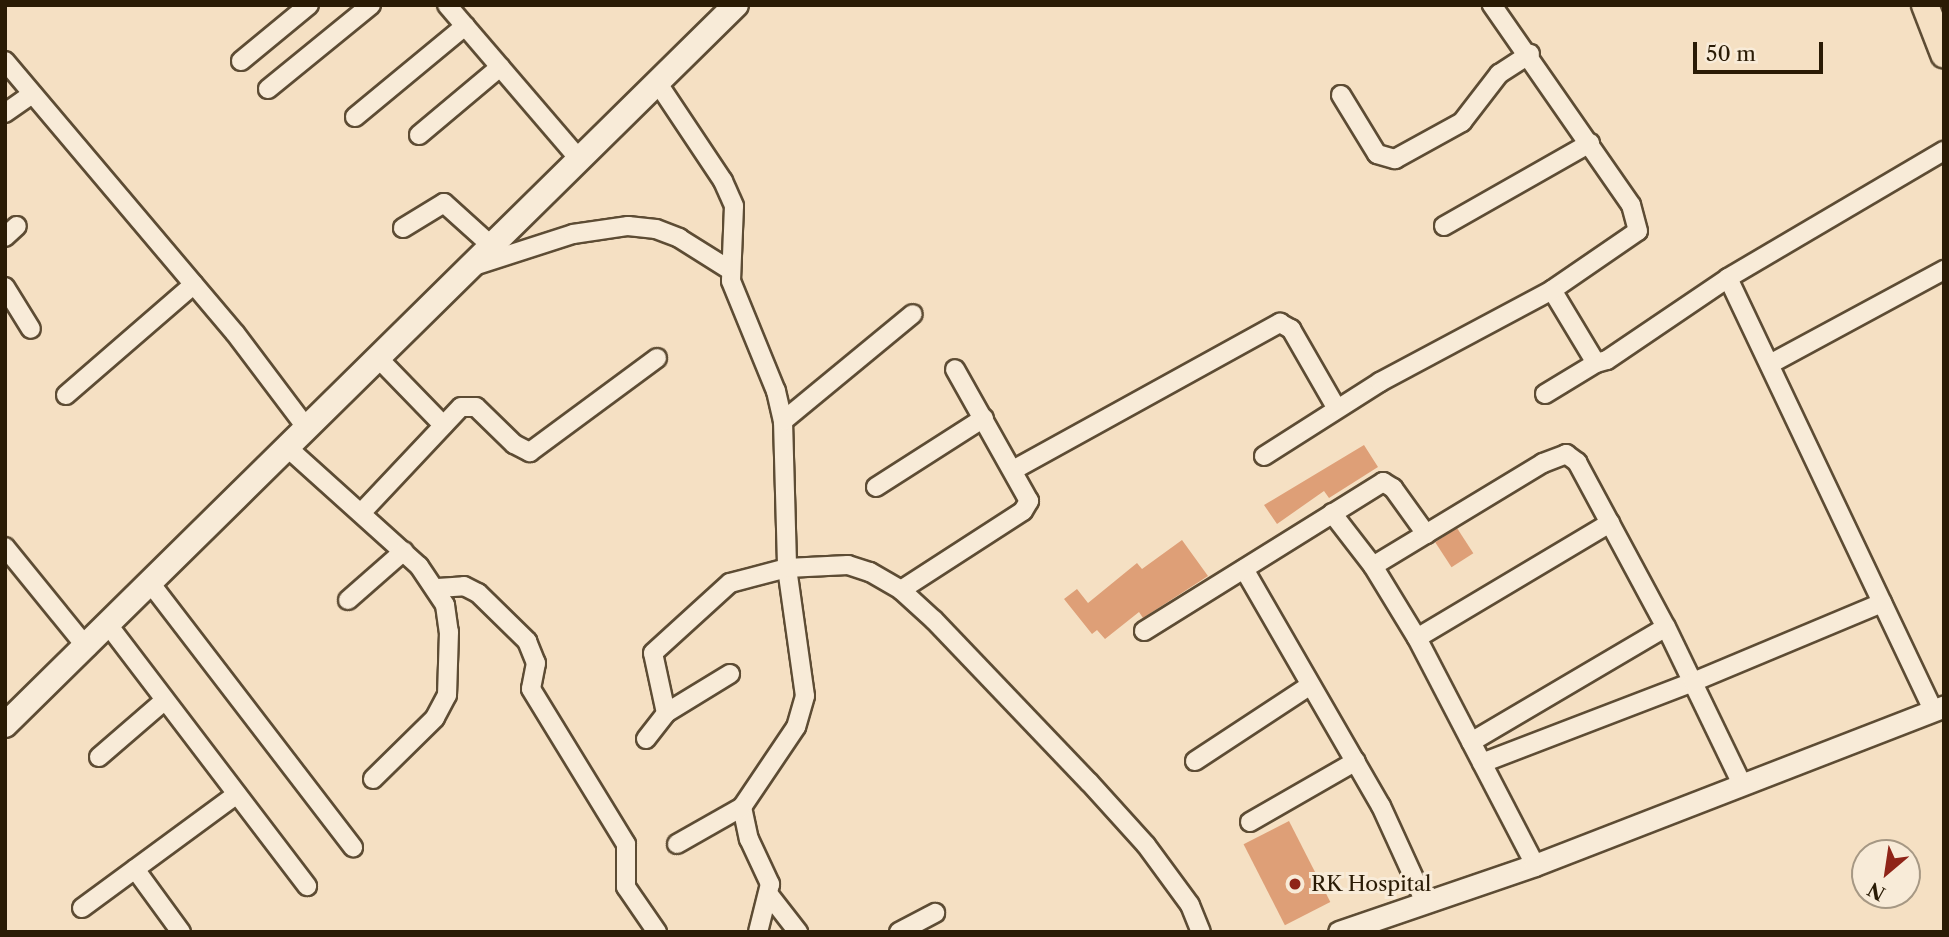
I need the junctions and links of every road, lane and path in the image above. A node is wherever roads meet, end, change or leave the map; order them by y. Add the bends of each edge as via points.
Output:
1 (309, 5) edge
2 (371, 5) edge
3 (447, 5) edge
4 (736, 5) edge
5 (1492, 5) edge
6 (1926, 5) edge
7 (466, 26) junction
8 (1530, 54) junction
9 (1944, 54) edge
10 (5, 61) edge
11 (241, 61) dead end
12 (500, 67) junction
13 (657, 82) junction
14 (268, 89) dead end
15 (31, 95) junction
16 (1341, 95) dead end
17 (5, 113) edge
18 (355, 117) dead end
19 (419, 135) dead end
20 (1590, 144) junction
21 (1944, 150) edge
22 (580, 160) junction
23 (1444, 226) dead end
24 (403, 228) dead end
25 (485, 256) junction
26 (730, 270) junction
27 (1944, 270) edge
28 (1728, 278) junction
29 (194, 284) junction
30 (5, 287) edge
31 (1552, 290) junction
32 (913, 314) dead end
33 (31, 329) dead end
34 (657, 358) dead end
35 (380, 360) junction
36 (1596, 363) junction
37 (1770, 364) junction
38 (955, 369) dead end
39 (1545, 394) dead end
40 (66, 395) dead end
41 (1337, 409) junction
42 (984, 418) junction
43 (783, 421) junction
44 (443, 425) junction
45 (308, 429) junction
46 (289, 449) junction
47 (1264, 456) dead end
48 (1015, 469) junction
49 (876, 487) dead end
50 (362, 512) junction
51 (1332, 513) junction
52 (1610, 523) junction
53 (1426, 534) junction
54 (404, 551) junction
55 (7, 552) edge
56 (1373, 566) junction
57 (787, 568) junction
58 (1244, 569) junction
59 (151, 584) junction
60 (438, 588) junction
61 (901, 590) junction
62 (348, 600) dead end
63 (1882, 603) junction
64 (109, 626) junction
65 (1666, 627) junction
66 (1144, 631) dead end
67 (1418, 638) junction
68 (87, 648) junction
69 (730, 674) dead end
70 (1693, 682) junction
71 (1309, 686) junction
72 (165, 700) junction
73 (1938, 708) edge
74 (666, 713) junction
75 (5, 725) edge
76 (646, 739) dead end
77 (1471, 742) junction
78 (99, 757) dead end
79 (1195, 761) dead end
80 (1356, 761) junction
81 (1482, 762) junction
82 (373, 779) dead end
83 (1742, 784) junction
84 (237, 794) junction
85 (742, 807) junction
86 (1250, 822) dead end
87 (677, 844) dead end
88 (353, 847) dead end
89 (1535, 864) junction
90 (135, 869) junction
91 (307, 886) dead end
92 (770, 896) junction
93 (1424, 900) junction
94 (82, 908) dead end
95 (935, 913) dead end
96 (181, 932) edge
97 (657, 932) edge
98 (758, 932) edge
99 (799, 932) edge
100 (899, 932) edge
101 (1201, 932) edge
102 (1339, 932) edge

1 - 11 street
2 - 14 street
3 - 7 street
4 - 13 main road
5 - 8 street
6 - 9 main road
7 - 12 street
7 - 18 street
8 - 16 street via 1499,74 1462,122 1395,159 1377,154
8 - 20 street
10 - 15 street
12 - 19 street
12 - 22 street
13 - 22 main road
13 - 26 street via 723,181 734,206
15 - 17 street
15 - 29 street
20 - 23 street
20 - 31 street via 1631,205 1638,231
21 - 28 street
22 - 25 main road
24 - 25 street via 444,203
25 - 26 street via 628,226 679,238
25 - 35 main road
26 - 43 street
27 - 37 street
28 - 36 street
28 - 37 street
29 - 40 street
29 - 45 street
30 - 33 street
31 - 36 street
31 - 41 street
32 - 43 street
34 - 44 street via 530,452 523,452 469,405
35 - 44 street
35 - 45 main road
36 - 39 street
37 - 63 street
38 - 42 street
41 - 47 street
41 - 48 street via 1291,329 1280,323
42 - 48 street
42 - 49 street
43 - 57 street
44 - 50 street
45 - 46 main road
46 - 50 street
46 - 59 main road
48 - 61 street via 1029,501 1023,511
50 - 54 street
51 - 53 street via 1383,482 1393,488
51 - 56 street
51 - 58 street
52 - 53 street via 1577,462 1558,455
52 - 65 street
52 - 67 street
53 - 56 street
54 - 60 street
54 - 62 street
55 - 68 street
56 - 67 street
57 - 61 street via 848,565
57 - 74 street via 730,583 657,646 652,660
57 - 85 street via 801,648 803,713
58 - 66 street
58 - 71 street
59 - 64 main road
59 - 88 street
60 - 82 street via 449,632 446,695 435,718
60 - 97 street via 464,586 478,593 527,641 536,663 531,689 626,844 626,887
61 - 101 street via 1146,845 1190,905
63 - 70 street
63 - 73 street
64 - 68 main road
64 - 72 street
65 - 70 street
65 - 77 street
67 - 77 street
68 - 75 main road
69 - 74 street
70 - 81 street
70 - 83 street
71 - 79 street
71 - 80 street
72 - 78 street
72 - 84 street
73 - 83 street
74 - 76 street
77 - 81 street
80 - 86 street
80 - 93 street
81 - 89 street
83 - 89 street
84 - 90 street
84 - 91 street
85 - 87 street
85 - 92 street via 749,839 770,884
89 - 93 street
90 - 94 street
90 - 96 street
92 - 98 street
92 - 99 street
93 - 102 street
95 - 100 street

